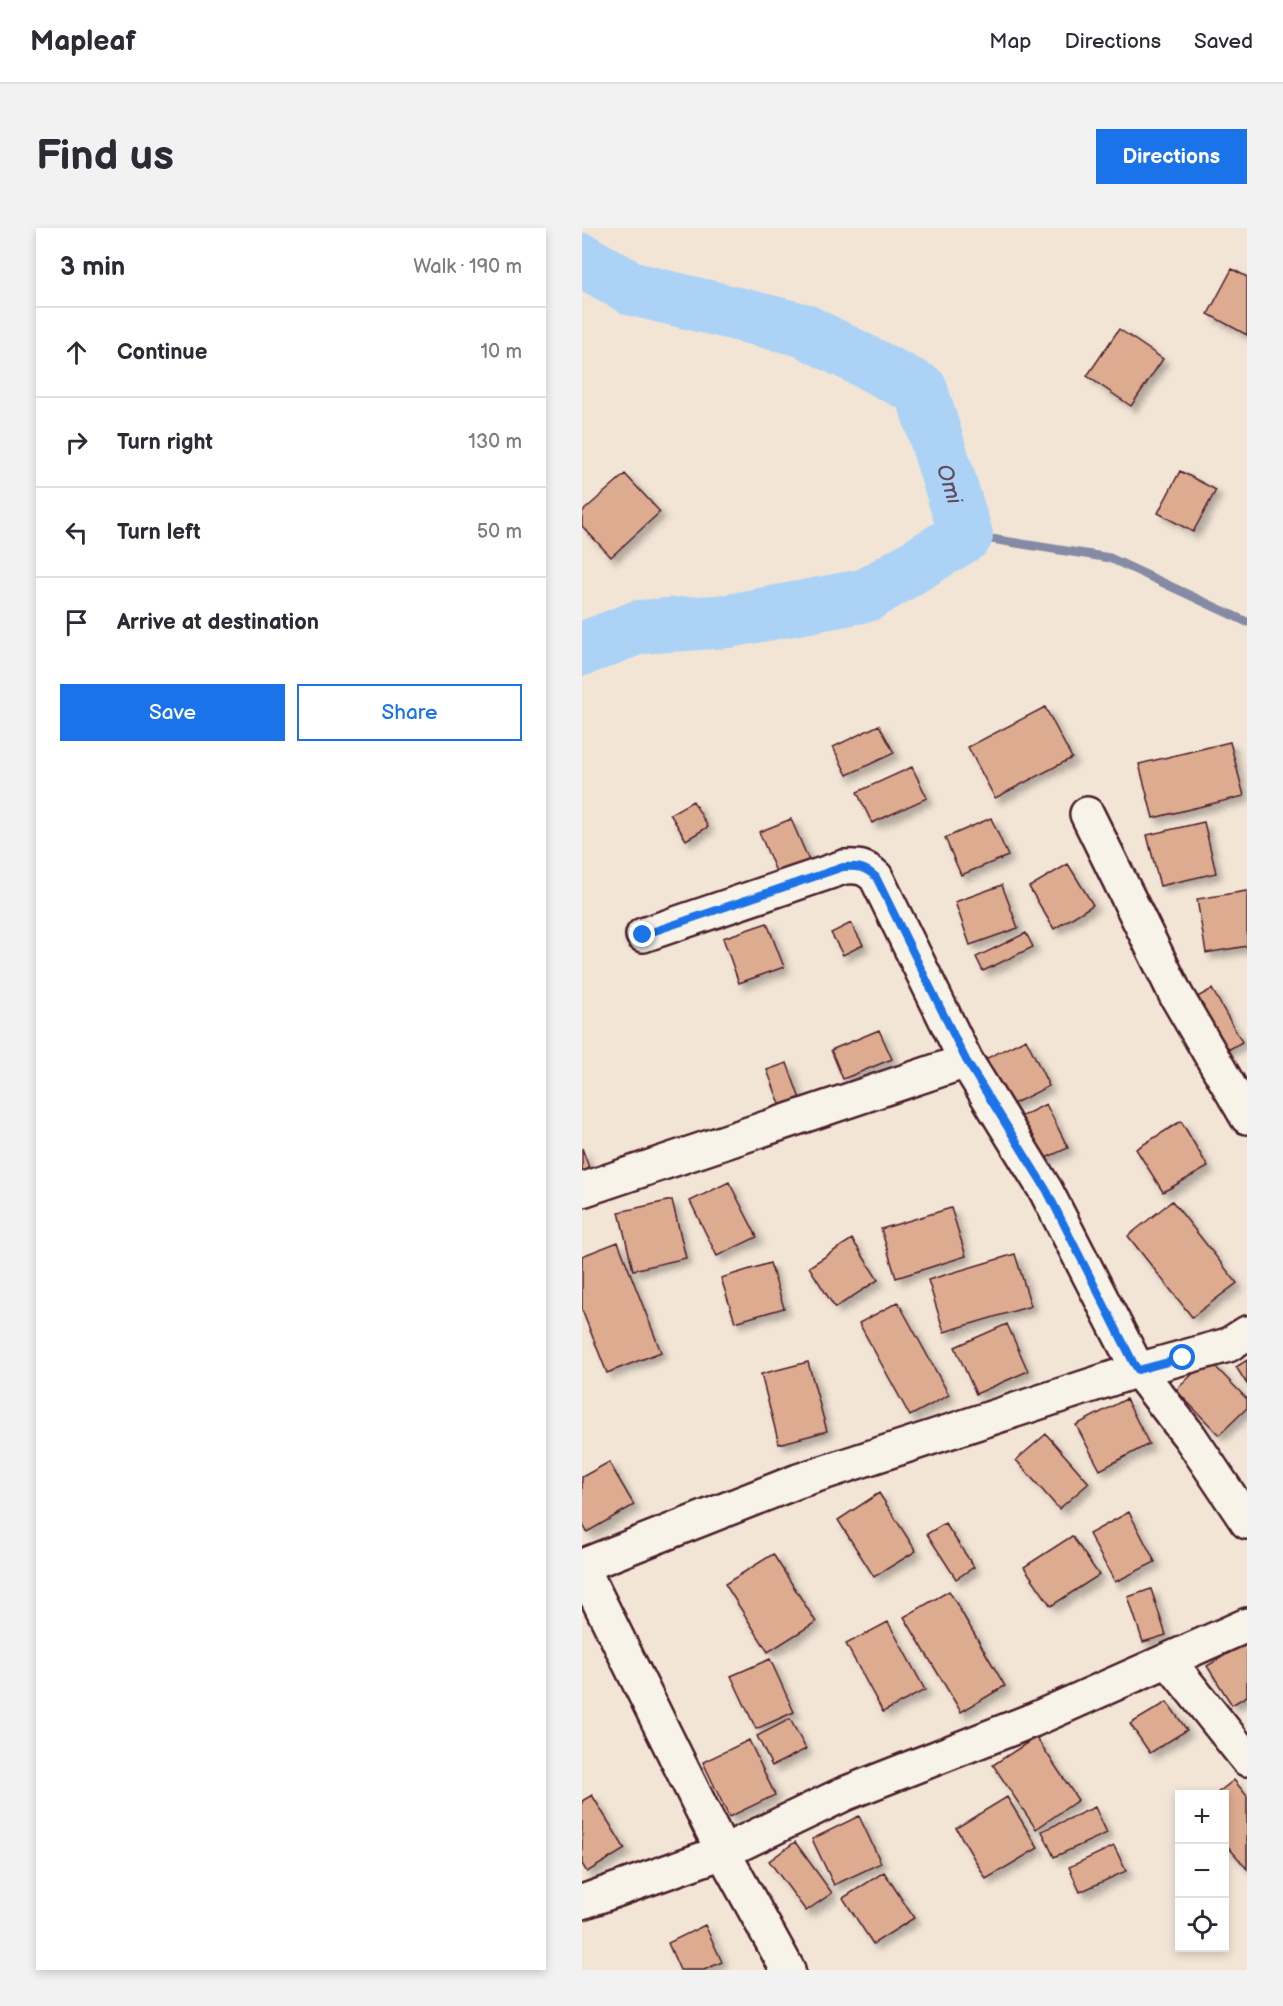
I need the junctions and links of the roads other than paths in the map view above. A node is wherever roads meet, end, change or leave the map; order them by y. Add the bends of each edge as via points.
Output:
1 (1087, 814) dead end
2 (643, 935) dead end
3 (966, 1060) junction
4 (1247, 1117) edge
5 (582, 1190) edge
6 (1247, 1333) edge
7 (1138, 1370) junction
8 (1247, 1522) edge
9 (582, 1567) edge
10 (1247, 1625) edge
11 (1168, 1660) junction
12 (1247, 1759) edge
13 (723, 1852) junction
14 (582, 1902) edge
15 (788, 1970) edge

1 - 4 street via 1176,994
2 - 3 street via 843,867 860,866 876,877
3 - 5 street
3 - 7 street via 1047,1191
6 - 7 street via 1228,1345
7 - 8 street via 1190,1437
7 - 9 street via 798,1481
9 - 13 street
10 - 11 street
11 - 12 street
11 - 13 street via 1033,1720 844,1794
13 - 14 street
13 - 15 street

